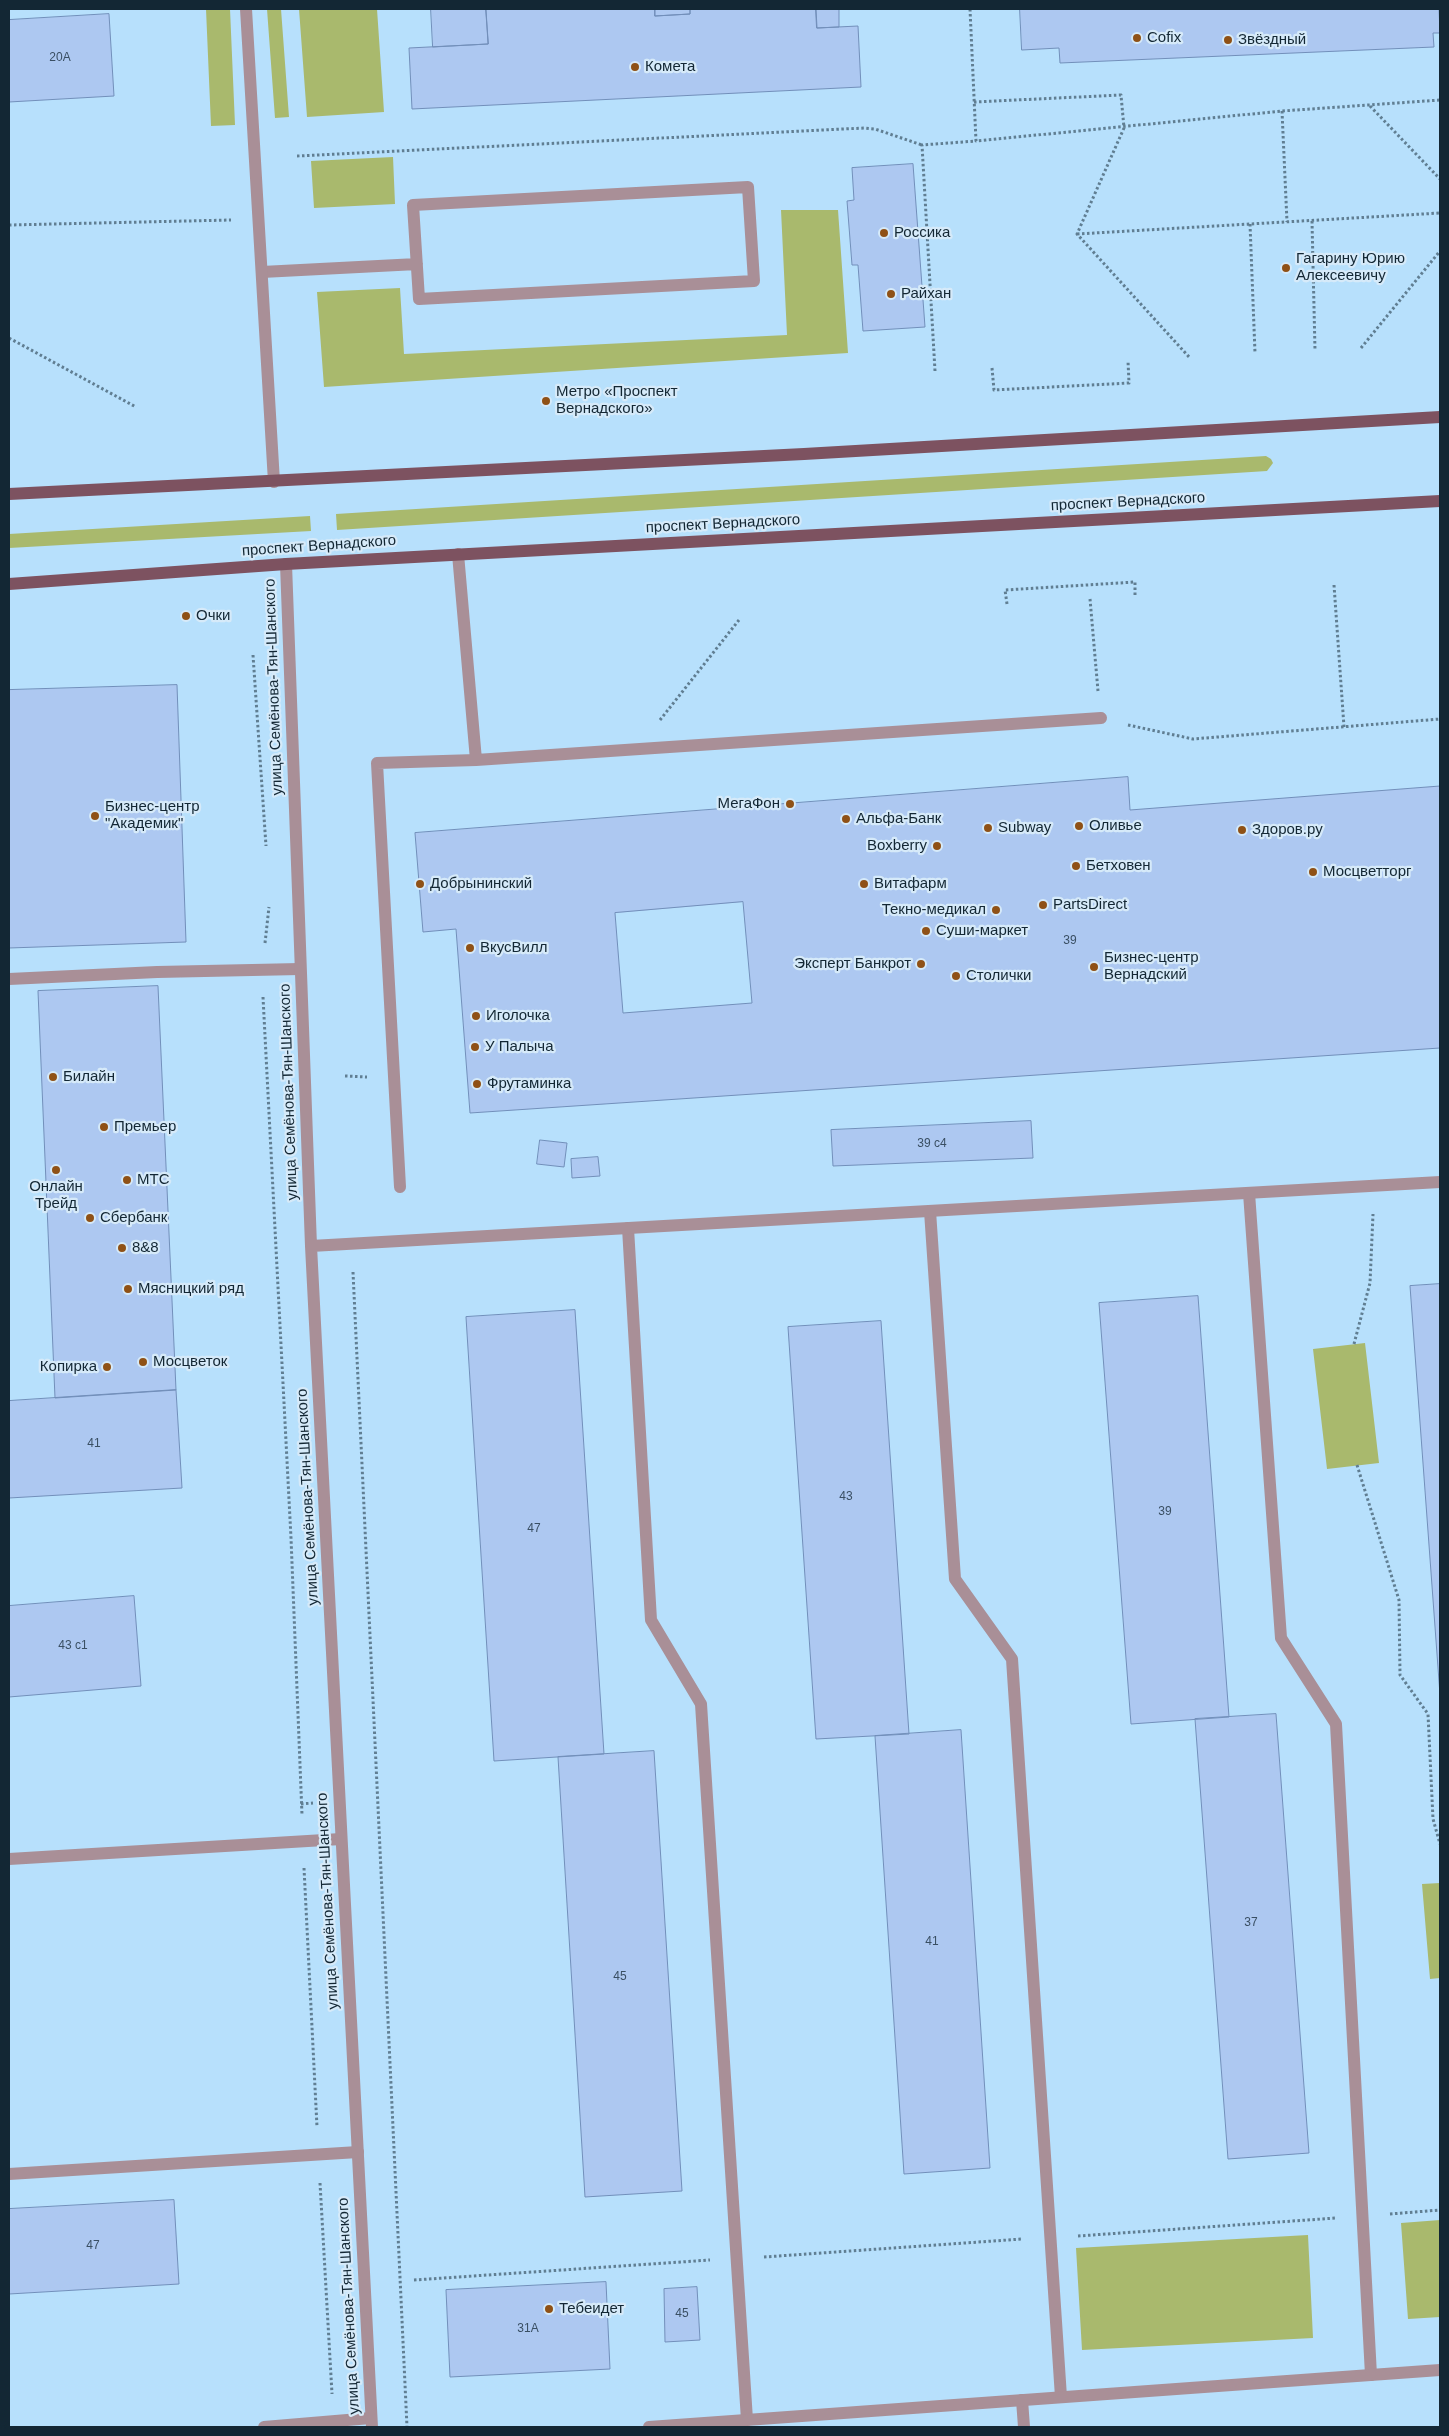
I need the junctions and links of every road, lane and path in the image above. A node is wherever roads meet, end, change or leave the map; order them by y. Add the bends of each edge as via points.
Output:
1 (246, 9) edge
2 (970, 9) edge
3 (1440, 100) edge
4 (974, 102) junction
5 (1370, 106) junction
6 (1282, 111) junction
7 (1124, 128) junction
8 (976, 141) junction
9 (922, 145) junction
10 (298, 156) dead end
11 (1440, 179) edge
12 (1440, 214) edge
13 (258, 219) junction
14 (1312, 221) junction
15 (1287, 222) junction
16 (1250, 224) junction
17 (9, 225) edge
18 (1077, 234) junction
19 (1440, 251) edge
20 (417, 264) junction
21 (262, 272) junction
22 (9, 338) edge
23 (1361, 348) dead end
24 (1315, 350) dead end
25 (1254, 353) dead end
26 (1190, 358) dead end
27 (1128, 361) dead end
28 (992, 368) dead end
29 (935, 372) dead end
30 (136, 406) dead end
31 (1440, 417) edge
32 (274, 482) junction
33 (9, 494) edge
34 (1440, 501) edge
35 (458, 554) junction
36 (286, 564) junction
37 (9, 584) edge
38 (1334, 585) dead end
39 (1136, 596) dead end
40 (1090, 599) dead end
41 (1007, 604) dead end
42 (739, 620) dead end
43 (253, 655) dead end
44 (1100, 718) junction
45 (1440, 719) edge
46 (1344, 727) junction
47 (637, 749) junction
48 (476, 760) junction
49 (266, 850) dead end
50 (270, 898) dead end
51 (300, 969) junction
52 (262, 970) junction
53 (9, 979) edge
54 (1440, 1182) edge
55 (1375, 1186) junction
56 (400, 1187) dead end
57 (1249, 1193) junction
58 (930, 1211) junction
59 (628, 1228) junction
60 (352, 1244) junction
61 (311, 1246) junction
62 (1354, 1344) dead end
63 (1356, 1465) dead end
64 (342, 1839) junction
65 (303, 1841) junction
66 (1440, 1844) edge
67 (9, 1859) edge
68 (358, 2152) junction
69 (318, 2154) junction
70 (9, 2174) edge
71 (1440, 2210) edge
72 (1362, 2216) junction
73 (1050, 2238) junction
74 (762, 2257) dead end
75 (712, 2260) dead end
76 (414, 2280) dead end
77 (1440, 2370) edge
78 (1370, 2375) junction
79 (1061, 2397) junction
80 (1022, 2400) junction
81 (746, 2420) junction
82 (333, 2421) junction
83 (372, 2422) edge
84 (264, 2427) edge
85 (407, 2427) edge
86 (655, 2427) edge
87 (1024, 2427) edge

1 - 13 street
2 - 4 path
3 - 5 path
4 - 7 path via 1121,95
4 - 8 path
5 - 6 path
5 - 11 path
6 - 7 path
6 - 15 path
7 - 8 path
7 - 18 path
8 - 9 path
9 - 10 path via 864,128
9 - 29 path
12 - 14 path
13 - 17 path
13 - 21 street
14 - 15 path
14 - 24 path
15 - 16 path
16 - 18 path
16 - 25 path
18 - 26 path
19 - 23 path
20 - 20 street via 414,205 748,187 754,281 419,299
20 - 21 street
21 - 32 street
22 - 30 path
27 - 28 path via 1128,383 1057,387 994,390
31 - 32 main road
32 - 33 main road
34 - 35 main road, проспект Вернадского
35 - 36 main road, проспект Вернадского
35 - 48 street
36 - 37 main road, проспект Вернадского
36 - 51 street, улица Семёнова-Тян-Шанского
38 - 46 path
39 - 41 path via 1135,582 1015,589 1006,590
40 - 44 path
42 - 47 path
43 - 49 path
44 - 46 path via 1193,740
44 - 47 street
45 - 46 path
47 - 48 street
48 - 56 street via 377,763
50 - 52 path
51 - 52 street
51 - 61 street, улица Семёнова-Тян-Шанского
52 - 53 street
52 - 65 path
54 - 55 street
55 - 57 street
55 - 62 path via 1370,1283
57 - 58 street
57 - 72 street via 1281,1638 1336,1724
58 - 59 street
58 - 73 street via 955,1579 1012,1659
59 - 60 street
59 - 81 street via 651,1620 701,1704
60 - 61 street
60 - 85 path
61 - 64 street, улица Семёнова-Тян-Шанского
63 - 66 path via 1399,1600 1400,1675 1428,1714 1433,1819
64 - 65 street
64 - 68 street, улица Семёнова-Тян-Шанского
65 - 67 street
65 - 69 path
68 - 69 street
68 - 83 street, улица Семёнова-Тян-Шанского
69 - 70 street
69 - 82 path
71 - 72 path
72 - 73 path
72 - 78 street
73 - 74 path
73 - 79 street
75 - 76 path
77 - 78 street
78 - 79 street
79 - 80 street
80 - 81 street
80 - 87 street
81 - 86 street
82 - 83 street
82 - 84 street

